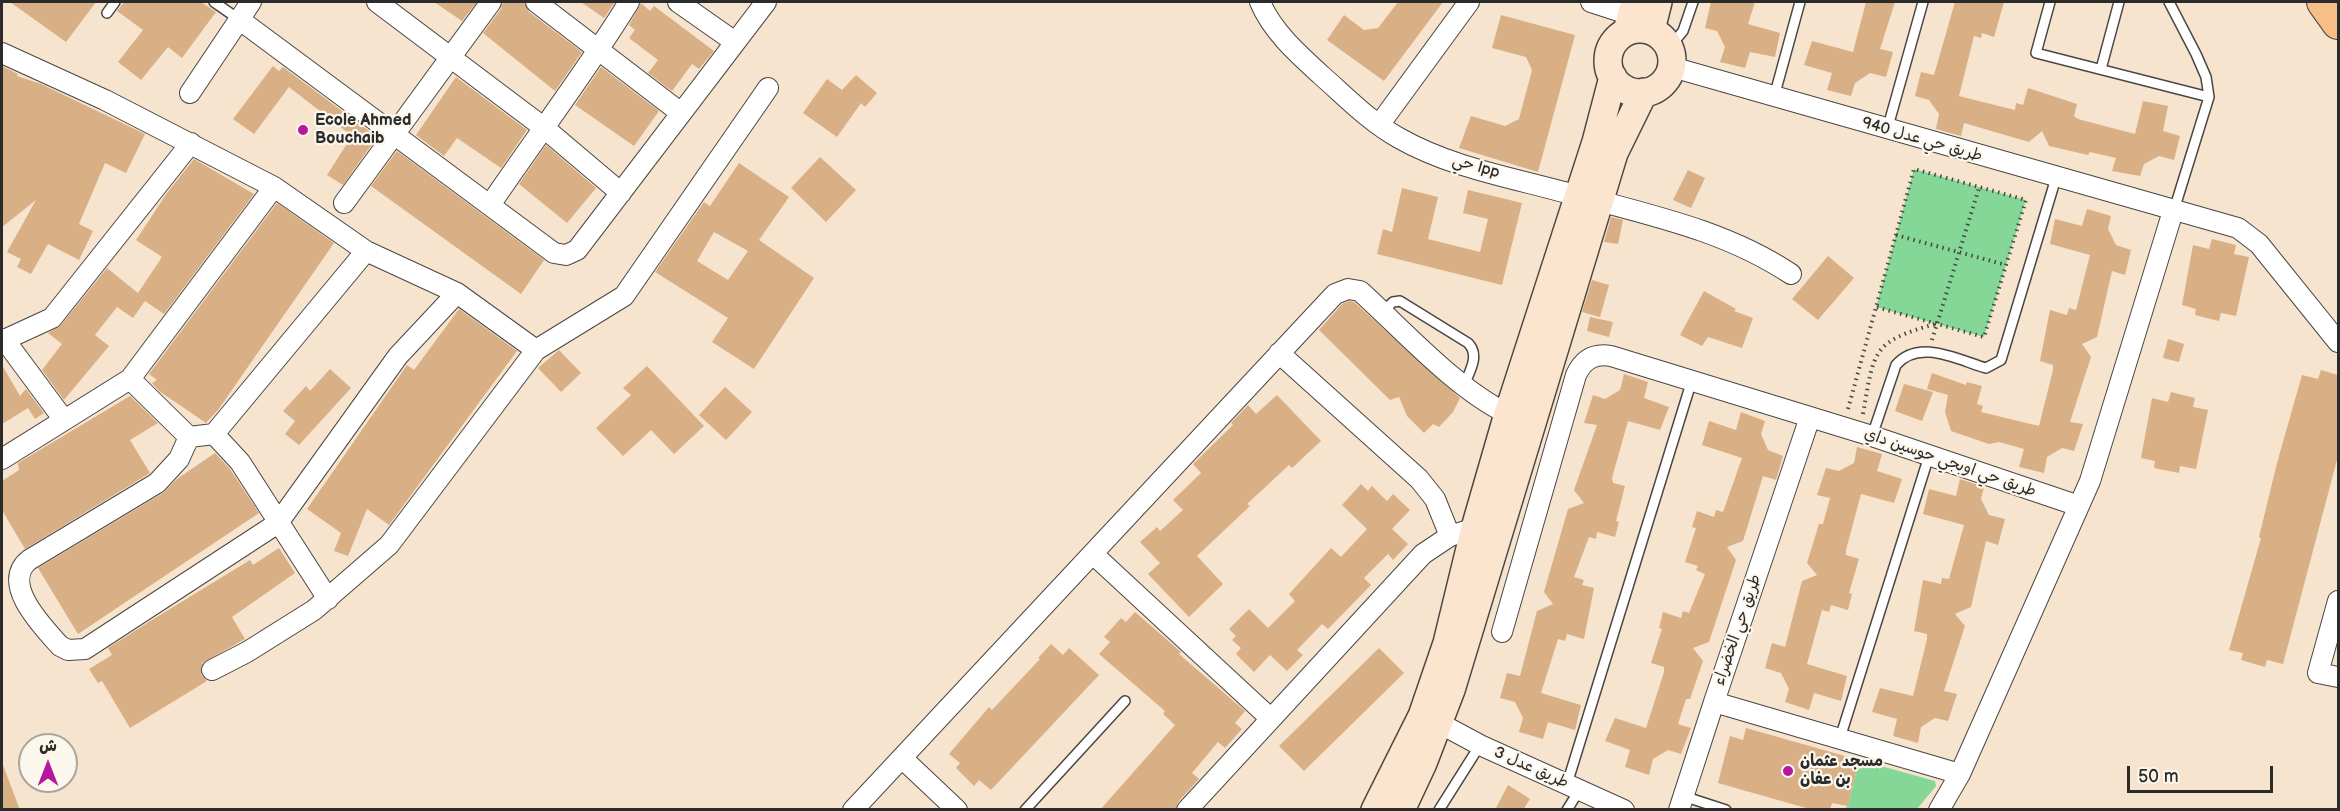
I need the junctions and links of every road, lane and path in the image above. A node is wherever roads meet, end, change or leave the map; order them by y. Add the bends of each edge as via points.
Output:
1 (115, 2) edge
2 (214, 2) edge
3 (251, 2) edge
4 (377, 2) edge
5 (491, 2) edge
6 (536, 2) edge
7 (629, 2) edge
8 (678, 2) edge
9 (766, 2) edge
10 (1260, 2) edge
11 (1469, 2) edge
12 (1591, 2) edge
13 (1658, 2) edge
14 (1693, 2) edge
15 (1800, 2) edge
16 (1923, 2) edge
17 (2050, 2) edge
18 (2119, 2) edge
19 (2169, 2) edge
20 (2323, 2) edge
21 (107, 13) dead end
22 (240, 20) junction
23 (2338, 23) edge
24 (1648, 32) edge
25 (735, 42) junction
26 (599, 50) junction
27 (2, 53) edge
28 (452, 59) junction
29 (2101, 69) junction
30 (1612, 77) junction
31 (768, 88) dead end
32 (1644, 92) junction
33 (190, 93) dead end
34 (2209, 97) junction
35 (1774, 98) junction
36 (681, 114) junction
37 (1379, 125) junction
38 (543, 127) junction
39 (1887, 130) junction
40 (396, 136) junction
41 (191, 143) junction
42 (2056, 178) junction
43 (274, 188) junction
44 (1979, 188) junction
45 (621, 193) junction
46 (1588, 198) junction
47 (344, 203) dead end
48 (490, 205) junction
49 (2173, 210) junction
50 (1896, 235) junction
51 (366, 251) junction
52 (1959, 252) junction
53 (2006, 265) junction
54 (1791, 274) dead end
55 (456, 293) junction
56 (1876, 307) junction
57 (1383, 311) junction
58 (1937, 323) junction
59 (3, 340) edge
60 (1932, 341) dead end
61 (2338, 342) edge
62 (536, 350) junction
63 (1280, 353) junction
64 (130, 379) junction
65 (1692, 380) junction
66 (1464, 385) junction
67 (1508, 414) junction
68 (1810, 417) junction
69 (64, 420) junction
70 (1843, 427) junction
71 (214, 434) junction
72 (1872, 436) junction
73 (189, 437) junction
74 (1929, 456) junction
75 (2, 459) edge
76 (2079, 506) junction
77 (278, 523) junction
78 (1475, 528) junction
79 (1450, 536) junction
80 (1093, 554) junction
81 (328, 599) junction
82 (2338, 601) edge
83 (1502, 632) dead end
84 (2334, 641) edge
85 (212, 670) dead end
86 (2338, 677) edge
87 (1125, 702) dead end
88 (1714, 702) junction
89 (1270, 718) junction
90 (1439, 723) junction
91 (1840, 738) junction
92 (1480, 745) junction
93 (903, 759) junction
94 (1960, 774) junction
95 (1574, 787) junction
96 (1681, 803) edge
97 (853, 810) edge
98 (957, 810) edge
99 (1026, 810) edge
100 (1187, 810) edge
101 (1375, 810) edge
102 (1401, 810) edge
103 (1439, 810) edge
104 (1567, 810) edge
105 (1624, 810) edge
106 (1726, 810) edge
107 (1939, 810) edge

1 - 21 lane
2 - 22 lane
3 - 22 street
4 - 28 street
5 - 28 street
6 - 26 street
7 - 26 street
8 - 25 street
9 - 25 street
10 - 37 street, حي lpp via 1293,50
11 - 37 street
12 - 24 street
13 - 24 main road
14 - 24 lane via 1683,31
15 - 35 lane
16 - 39 lane
17 - 29 lane via 2036,53
18 - 29 lane
19 - 34 lane via 2206,77
20 - 23 highway
22 - 33 street
22 - 40 street
24 - 30 main road via 1618,37 1608,56
24 - 32 main road via 1662,84
24 - 35 street, طريق حي عدل 940
25 - 36 street
26 - 36 street
26 - 38 street
27 - 41 street
28 - 38 street
28 - 40 street
29 - 34 lane
30 - 32 main road via 1626,90
30 - 46 main road
31 - 62 street via 624,296
32 - 46 main road
34 - 49 lane
35 - 39 street, طريق حي عدل 940
36 - 45 street
37 - 46 street, حي lpp via 1441,157
38 - 45 street
38 - 48 street
39 - 42 street, طريق حي عدل 940
40 - 47 street
40 - 48 street
41 - 43 street
41 - 59 street via 52,318
42 - 49 street, طريق حي عدل 940
42 - 72 lane via 2001,360 1986,368 1929,351 1913,351 1904,356 1896,365
43 - 51 street
43 - 64 street
44 - 50 path via 1914,169
44 - 52 path
44 - 53 path via 2026,200
45 - 48 street via 578,250 566,255 555,253
46 - 54 street, حي lpp via 1716,234
46 - 67 main road
46 - 90 main road
49 - 61 street via 2238,228 2259,244
49 - 76 street
50 - 52 path
50 - 56 path
51 - 55 street
51 - 71 street
52 - 53 path
52 - 58 path
53 - 58 path via 1984,337
55 - 62 street
55 - 77 street via 398,356
56 - 58 path
56 - 70 path
57 - 63 street via 1360,291 1341,290
57 - 66 street
57 - 66 lane via 1400,301 1468,343 1474,357
58 - 60 path
59 - 69 street
62 - 81 street via 389,545
63 - 79 street via 1419,478 1442,511
63 - 80 street
64 - 69 street
64 - 73 street
65 - 68 street, طريق حي اوبجي حوسين داي
65 - 83 street, طريق حي اوبجي حوسين داي via 1604,355 1589,358 1579,369
65 - 95 lane
66 - 67 street
67 - 78 main road
68 - 70 street, طريق حي اوبجي حوسين داي
68 - 88 street, طريق حي الخضراء
69 - 75 street
70 - 72 street, طريق حي اوبجي حوسين داي
71 - 73 street
71 - 77 street via 240,462
72 - 74 street, طريق حي اوبجي حوسين داي
73 - 77 street via 179,459 157,483 29,560 18,571 18,593 60,646 68,650 85,649
74 - 76 street, طريق حي اوبجي حوسين داي
74 - 91 lane
76 - 94 street
77 - 81 street
78 - 79 street
78 - 101 main road via 1435,680 1406,751
79 - 89 street via 1416,561
80 - 89 street
80 - 93 street
81 - 85 street via 282,632
82 - 84 street
84 - 86 street via 2318,673
87 - 99 lane
88 - 91 street, طريق حي الخضراء
88 - 96 street
89 - 100 street
90 - 92 street, طريق عدل 3
90 - 102 main road
91 - 94 street, طريق حي الخضراء
92 - 95 street, طريق عدل 3
92 - 103 lane
93 - 97 street
93 - 98 street
94 - 107 street
95 - 104 lane
95 - 105 street, طريق عدل 3
96 - 106 lane

